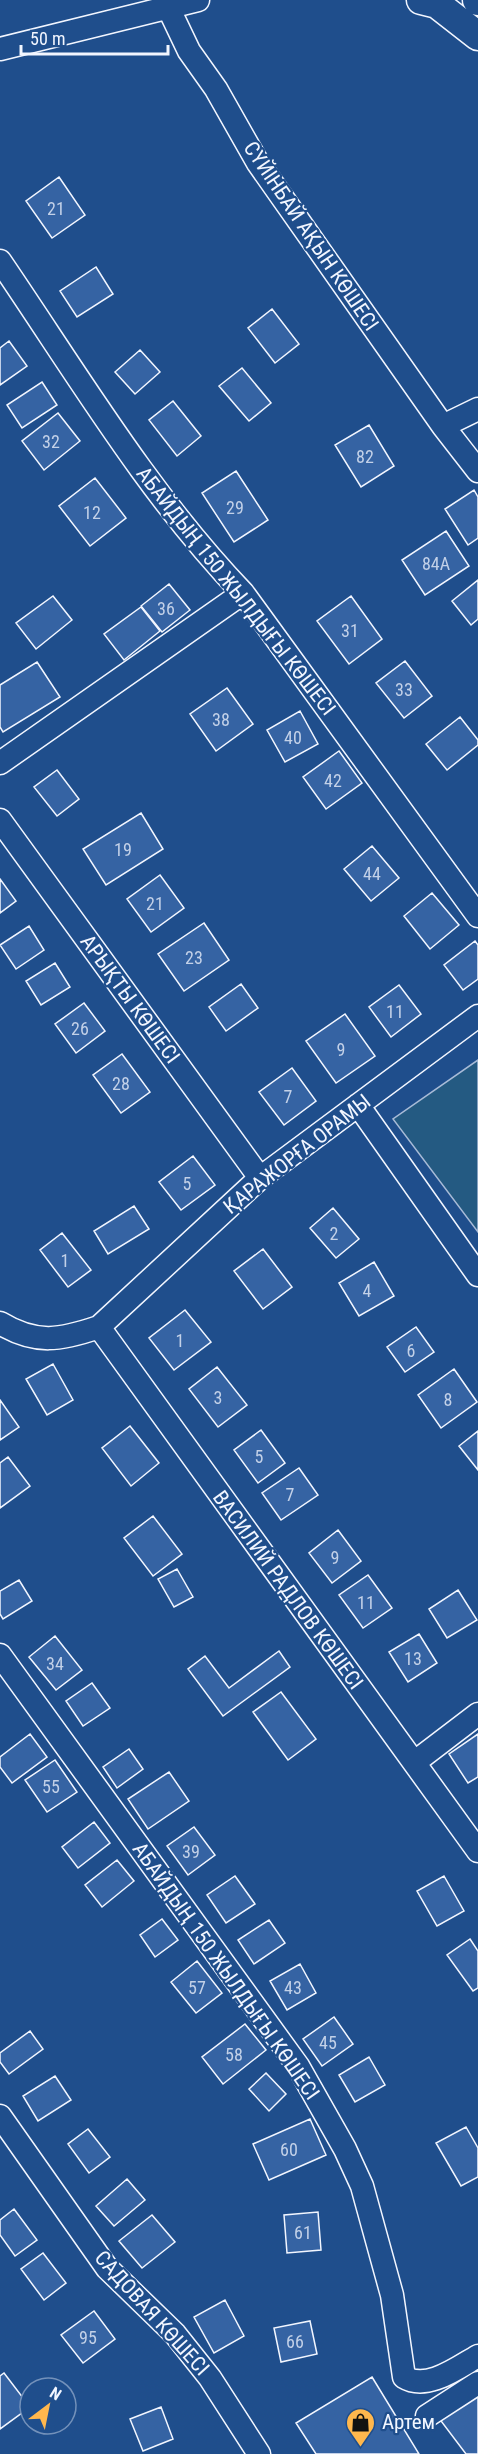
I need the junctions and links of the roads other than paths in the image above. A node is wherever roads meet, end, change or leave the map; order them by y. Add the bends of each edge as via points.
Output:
1 (198, 0) edge
2 (421, 0) edge
3 (168, 7) junction
4 (478, 36) edge
5 (0, 49) edge
6 (0, 261) edge
7 (478, 409) edge
8 (443, 426) junction
9 (478, 471) edge
10 (243, 593) junction
11 (0, 763) edge
12 (0, 820) edge
13 (478, 916) edge
14 (478, 1016) edge
15 (358, 1105) junction
16 (260, 1178) junction
17 (478, 1275) edge
18 (0, 1323) edge
19 (99, 1327) junction
20 (0, 1655) edge
21 (478, 1714) edge
22 (415, 1762) junction
23 (478, 1851) edge
24 (0, 2116) edge
25 (478, 2356) edge
26 (478, 2383) edge
27 (427, 2416) dead end
28 (259, 2454) edge

1 - 3 street
2 - 4 main road via 436,4
3 - 5 street
3 - 8 street, СҮЙІНБАЙ АҚЫН КӨШЕСІ via 189,51 258,162
6 - 10 street, АБАЙДЫҢ 150 ЖЫЛДЫҒЫ КӨШЕСІ via 157,492 210,559
7 - 8 street
8 - 9 street, СҮЙІНБАЙ АҚЫН КӨШЕСІ
10 - 11 street
10 - 13 street, АБАЙДЫҢ 150 ЖЫЛДЫҒЫ КӨШЕСІ
12 - 16 street, АРЫҚТЫ КӨШЕСІ
14 - 15 street, ҚАРАЖОРҒА ОРАМЫ
15 - 16 street, ҚАРАЖОРҒА ОРАМЫ
15 - 17 street
16 - 19 street, ҚАРАЖОРҒА ОРАМЫ
18 - 19 street via 17,1333 43,1339 68,1338
19 - 22 street, ВАСИЛИЙ РАДЛОВ КӨШЕСІ via 328,1648
20 - 25 street, АБАЙДЫҢ 150 ЖЫЛДЫҒЫ КӨШЕСІ via 298,2066 362,2186 392,2295 404,2377 413,2383 426,2382
21 - 22 street
22 - 23 street, ВАСИЛИЙ РАДЛОВ КӨШЕСІ
24 - 28 street, САДОВАЯ КӨШЕСІ via 107,2268 175,2334 210,2378
26 - 27 street

